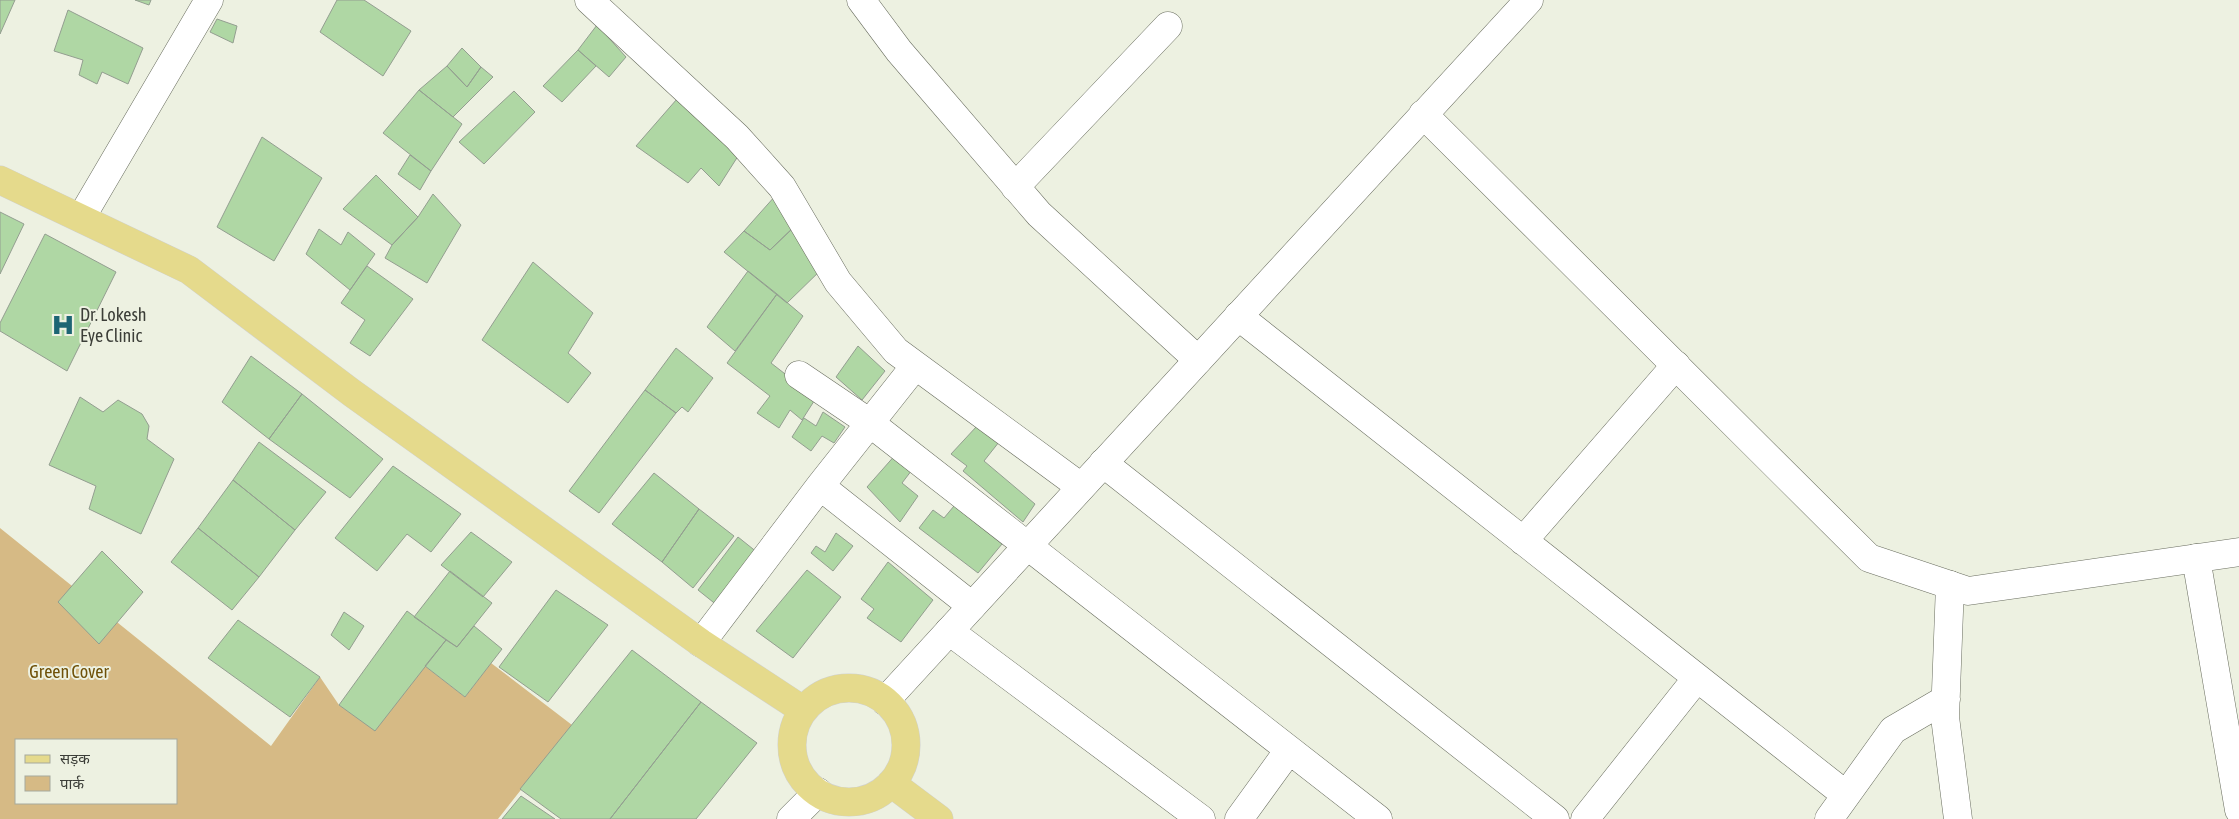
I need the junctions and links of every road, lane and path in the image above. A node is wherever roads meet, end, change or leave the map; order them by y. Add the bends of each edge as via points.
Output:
1 (209, 0) edge
2 (589, 0) edge
3 (1528, 0) edge
4 (866, 2) edge
5 (1168, 26) dead end
6 (1423, 114) junction
7 (0, 180) edge
8 (1015, 187) junction
9 (80, 218) junction
10 (1238, 316) junction
11 (1198, 360) junction
12 (1676, 365) junction
13 (915, 366) junction
14 (799, 375) dead end
15 (870, 423) junction
16 (1103, 464) junction
17 (820, 486) junction
18 (1081, 487) junction
19 (1523, 541) junction
20 (1027, 547) junction
21 (2239, 552) edge
22 (2196, 558) junction
23 (1950, 585) junction
24 (972, 606) junction
25 (949, 631) junction
26 (701, 643) junction
27 (1697, 678) junction
28 (1946, 699) junction
29 (885, 701) junction
30 (803, 710) junction
31 (1289, 750) junction
32 (891, 784) junction
33 (818, 792) junction
34 (1846, 795) junction
35 (2239, 810) edge
36 (791, 819) edge
37 (939, 819) edge
38 (1201, 819) edge
39 (1239, 819) edge
40 (1378, 819) edge
41 (1555, 819) edge
42 (1585, 819) edge
43 (1829, 819) edge
44 (1958, 819) edge

1 - 9 street
2 - 13 street via 736,137 782,187 838,282 896,351
3 - 6 street
4 - 8 street via 899,52
5 - 8 street
6 - 10 street
6 - 12 street
7 - 9 main road
8 - 11 street via 1039,214
9 - 26 main road via 189,270 352,393
10 - 11 street
10 - 19 street
11 - 16 street
12 - 19 street
12 - 23 street via 1869,558
13 - 15 street
13 - 18 street
14 - 15 street
15 - 17 street
15 - 20 street
16 - 18 street
16 - 41 street
17 - 24 street
17 - 26 street
18 - 20 street
19 - 27 street
20 - 24 street
20 - 31 street
21 - 22 street
22 - 23 street via 1968,591
22 - 35 street
23 - 28 street
24 - 25 street
25 - 29 street
25 - 38 street
26 - 30 main road
27 - 34 street
27 - 42 street
28 - 34 street via 1893,730
28 - 44 street via 1945,717
29 - 30 main road via 869,691 851,688 833,690 816,698
29 - 32 main road via 905,732 906,750 901,768
30 - 33 main road via 794,727 792,746 804,780
31 - 39 street
31 - 40 street
32 - 33 main road via 876,795 856,801 837,800
32 - 37 main road
33 - 36 street
34 - 43 street

